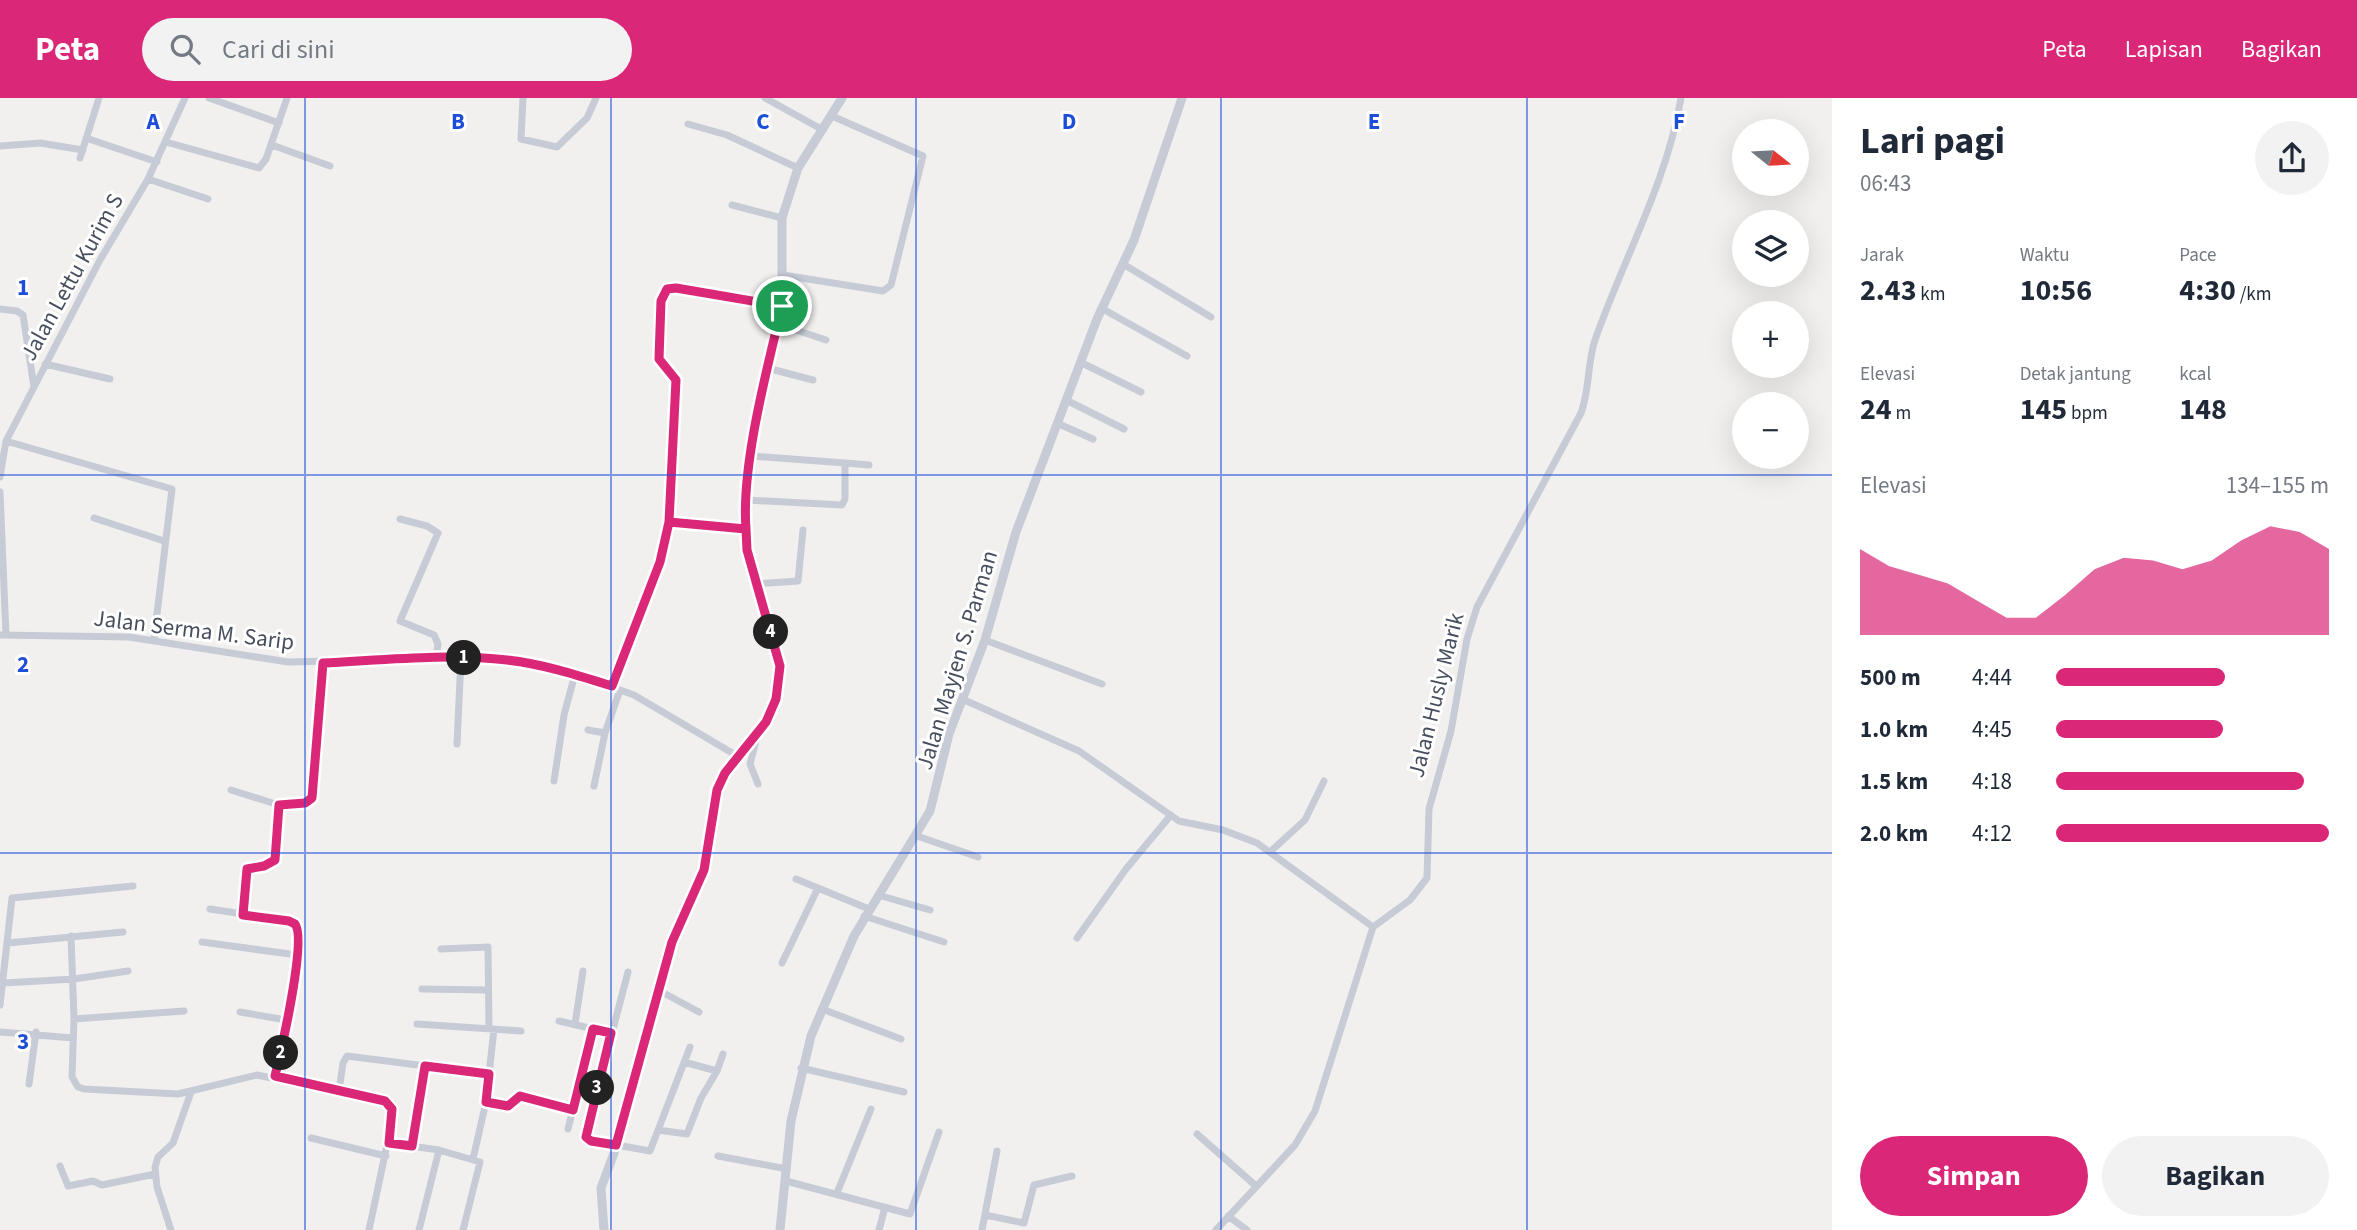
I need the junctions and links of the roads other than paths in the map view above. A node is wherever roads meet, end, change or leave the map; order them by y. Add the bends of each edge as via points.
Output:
1 (99, 98) edge
2 (185, 98) edge
3 (209, 98) edge
4 (287, 98) edge
5 (523, 98) edge
6 (596, 98) edge
7 (765, 98) edge
8 (842, 98) edge
9 (1182, 98) edge
10 (1681, 98) edge
11 (832, 116) junction
12 (279, 123) junction
13 (688, 124) dead end
14 (822, 130) junction
15 (86, 138) junction
16 (166, 142) junction
17 (272, 145) junction
18 (0, 146) edge
19 (157, 162) junction
20 (330, 166) dead end
21 (799, 168) junction
22 (148, 179) junction
23 (208, 199) dead end
24 (732, 205) dead end
25 (782, 218) junction
26 (1123, 264) junction
27 (783, 275) junction
28 (782, 306) junction
29 (1101, 307) junction
30 (0, 309) edge
31 (1211, 317) dead end
32 (778, 324) junction
33 (826, 340) dead end
34 (1187, 356) dead end
35 (1080, 362) junction
36 (46, 364) junction
37 (767, 368) junction
38 (110, 379) dead end
39 (813, 380) dead end
40 (34, 388) junction
41 (1141, 392) dead end
42 (1068, 401) junction
43 (1059, 424) junction
44 (1124, 429) dead end
45 (1093, 439) dead end
46 (6, 442) junction
47 (752, 456) junction
48 (845, 463) junction
49 (869, 465) dead end
50 (0, 477) edge
51 (0, 492) edge
52 (747, 500) junction
53 (94, 518) dead end
54 (400, 519) dead end
55 (669, 522) junction
56 (746, 529) junction
57 (803, 530) dead end
58 (164, 541) junction
59 (756, 584) junction
60 (3, 635) edge
61 (153, 639) junction
62 (985, 640) junction
63 (461, 658) junction
64 (436, 659) junction
65 (323, 663) junction
66 (575, 674) junction
67 (1102, 684) dead end
68 (612, 686) junction
69 (620, 690) junction
70 (962, 699) junction
71 (760, 729) junction
72 (588, 730) dead end
73 (605, 733) junction
74 (457, 744) dead end
75 (739, 757) junction
76 (554, 781) dead end
77 (1324, 781) dead end
78 (758, 784) dead end
79 (594, 786) dead end
80 (231, 790) dead end
81 (279, 805) junction
82 (1171, 816) junction
83 (917, 836) junction
84 (1270, 852) junction
85 (978, 857) dead end
86 (796, 879) dead end
87 (133, 886) dead end
88 (818, 888) junction
89 (878, 895) junction
90 (210, 909) dead end
91 (930, 910) dead end
92 (867, 913) junction
93 (243, 915) junction
94 (1373, 927) junction
95 (4, 929) edge
96 (122, 932) dead end
97 (71, 936) junction
98 (1077, 937) dead end
99 (202, 942) dead end
100 (944, 942) dead end
101 (8, 943) junction
102 (441, 949) dead end
103 (297, 956) junction
104 (782, 963) dead end
105 (128, 971) dead end
106 (583, 971) dead end
107 (628, 972) dead end
108 (75, 979) junction
109 (4, 984) junction
110 (422, 989) dead end
111 (487, 990) junction
112 (660, 991) junction
113 (1, 994) edge
114 (0, 1004) edge
115 (822, 1009) junction
116 (184, 1011) dead end
117 (240, 1012) dead end
118 (699, 1012) dead end
119 (74, 1019) junction
120 (286, 1020) junction
121 (559, 1021) dead end
122 (417, 1024) dead end
123 (575, 1024) junction
124 (491, 1028) junction
125 (593, 1029) junction
126 (521, 1031) dead end
127 (0, 1032) edge
128 (36, 1032) junction
129 (611, 1033) junction
130 (73, 1038) junction
131 (901, 1039) dead end
132 (690, 1047) dead end
133 (723, 1054) dead end
134 (684, 1062) junction
135 (425, 1066) junction
136 (801, 1068) junction
137 (717, 1071) junction
138 (489, 1074) junction
139 (275, 1076) junction
140 (29, 1084) dead end
141 (339, 1091) junction
142 (191, 1092) junction
143 (904, 1092) dead end
144 (486, 1102) junction
145 (870, 1109) dead end
146 (573, 1110) junction
147 (568, 1129) dead end
148 (659, 1130) junction
149 (939, 1132) dead end
150 (1197, 1133) dead end
151 (311, 1138) dead end
152 (389, 1143) junction
153 (616, 1145) junction
154 (412, 1146) junction
155 (439, 1150) junction
156 (997, 1151) dead end
157 (386, 1156) junction
158 (718, 1156) dead end
159 (473, 1158) junction
160 (60, 1166) dead end
161 (787, 1169) junction
162 (155, 1174) junction
163 (1072, 1176) dead end
164 (786, 1181) junction
165 (1256, 1186) junction
166 (837, 1193) junction
167 (886, 1207) junction
168 (985, 1215) junction
169 (1228, 1216) junction
170 (171, 1230) edge
171 (369, 1230) edge
172 (419, 1230) edge
173 (464, 1230) edge
174 (604, 1230) edge
175 (780, 1230) edge
176 (879, 1230) edge
177 (982, 1230) edge
178 (1216, 1230) edge
179 (1247, 1230) edge

1 - 15 street
2 - 16 street, Jalan Lettu Kurim S
3 - 12 street
4 - 12 street
5 - 6 street via 521,139 557,146 587,118
7 - 14 street
8 - 11 street
9 - 26 street, Jalan Mayjen S. Parman
10 - 94 street, Jalan Husly Marik via 1667,153 1594,343 1581,414 1472,621 1451,731 1429,809 1427,878 1410,900
11 - 14 street
11 - 27 street via 923,156 891,285 883,291
12 - 17 street
13 - 21 street via 727,135
14 - 21 street
15 - 18 street via 81,154 40,143
15 - 19 street
16 - 17 street via 255,169
16 - 19 street, Jalan Lettu Kurim S
17 - 20 street
19 - 22 street, Jalan Lettu Kurim S
21 - 25 street
22 - 23 street
22 - 36 street, Jalan Lettu Kurim S
24 - 25 street
25 - 27 street
26 - 29 street, Jalan Mayjen S. Parman
26 - 31 street
27 - 28 street
28 - 32 street
28 - 55 street via 676,288 664,292 659,359 676,380
29 - 34 street
29 - 35 street, Jalan Mayjen S. Parman
30 - 40 street via 23,315
32 - 33 street
32 - 37 street
35 - 41 street
35 - 42 street, Jalan Mayjen S. Parman
36 - 38 street
36 - 40 street, Jalan Lettu Kurim S
37 - 39 street
37 - 47 street
40 - 46 street, Jalan Lettu Kurim S
42 - 43 street, Jalan Mayjen S. Parman
42 - 44 street
43 - 45 street
43 - 62 street, Jalan Mayjen S. Parman via 1016,532
46 - 50 street, Jalan Lettu Kurim S
46 - 58 street via 172,489
47 - 48 street
47 - 52 street
48 - 49 street
48 - 52 street via 842,505
51 - 60 street
52 - 56 street
53 - 58 street
54 - 64 street via 438,533 400,621 433,635 438,645
55 - 56 street
55 - 68 street via 660,562
56 - 59 street
57 - 59 street via 797,581
58 - 61 street
59 - 71 street via 780,666 776,699
60 - 61 street, Jalan Serma M. Sarip
61 - 65 street, Jalan Serma M. Sarip via 265,660
62 - 67 street
62 - 70 street, Jalan Mayjen S. Parman
63 - 64 street, Jalan Serma M. Sarip
63 - 66 street, Jalan Serma M. Sarip via 531,663
63 - 74 street
64 - 65 street, Jalan Serma M. Sarip
65 - 81 street via 312,798
66 - 68 street, Jalan Serma M. Sarip
66 - 76 street
68 - 69 street, Jalan Serma M. Sarip
69 - 73 street
69 - 75 street, Jalan Serma M. Sarip via 655,705
70 - 82 street via 1079,751
70 - 83 street, Jalan Mayjen S. Parman via 934,798
71 - 75 street
71 - 78 street via 750,764
72 - 73 street
73 - 79 street
75 - 112 street via 717,790 704,870 674,935
77 - 84 street via 1305,820
80 - 81 street
81 - 93 street via 276,857 269,864 247,869
82 - 84 street via 1238,835
82 - 98 street
83 - 85 street
83 - 89 street, Jalan Mayjen S. Parman
84 - 94 street
86 - 88 street
87 - 95 street via 14,897
88 - 92 street
88 - 104 street
89 - 91 street
89 - 92 street, Jalan Mayjen S. Parman
90 - 93 street
92 - 100 street
92 - 115 street, Jalan Mayjen S. Parman
93 - 103 street via 295,924 300,932
94 - 165 street via 1310,1123
95 - 101 street
96 - 97 street
97 - 101 street
97 - 108 street
99 - 103 street
101 - 109 street
102 - 111 street via 488,947
103 - 120 street
105 - 108 street
106 - 123 street
107 - 129 street
108 - 109 street
108 - 119 street
109 - 113 street
110 - 111 street
111 - 124 street
112 - 118 street
112 - 153 street
113 - 114 street
115 - 131 street
115 - 136 street, Jalan Mayjen S. Parman
116 - 119 street
117 - 120 street
119 - 130 street
120 - 139 street
121 - 123 street
122 - 124 street
123 - 125 street
124 - 126 street
124 - 138 street
125 - 129 street
125 - 146 street
127 - 128 street
128 - 130 street
128 - 140 street
129 - 153 street via 586,1137
130 - 142 street via 72,1077 80,1088
132 - 134 street
133 - 137 street
134 - 137 street
134 - 148 street
135 - 138 street
135 - 141 street via 347,1056
135 - 154 street
136 - 143 street
136 - 161 street, Jalan Mayjen S. Parman
137 - 148 street via 687,1134
138 - 144 street
139 - 141 street
139 - 142 street via 257,1074
141 - 152 street via 389,1104
142 - 162 street via 173,1143 158,1157
144 - 146 street via 508,1106 520,1096
144 - 159 street
145 - 166 street
146 - 147 street
148 - 153 street via 650,1151
149 - 167 street via 912,1212
150 - 165 street
151 - 157 street
152 - 154 street
152 - 157 street
153 - 174 street via 601,1188
154 - 155 street
155 - 159 street
155 - 172 street
156 - 168 street
157 - 171 street
158 - 161 street
159 - 173 street via 481,1165
160 - 162 street via 68,1186 93,1181 102,1185
161 - 164 street, Jalan Mayjen S. Parman
162 - 170 street
163 - 168 street via 1034,1185 1024,1223
164 - 166 street
164 - 175 street, Jalan Mayjen S. Parman
165 - 169 street
166 - 167 street
167 - 176 street
168 - 177 street
169 - 178 street
169 - 179 street

